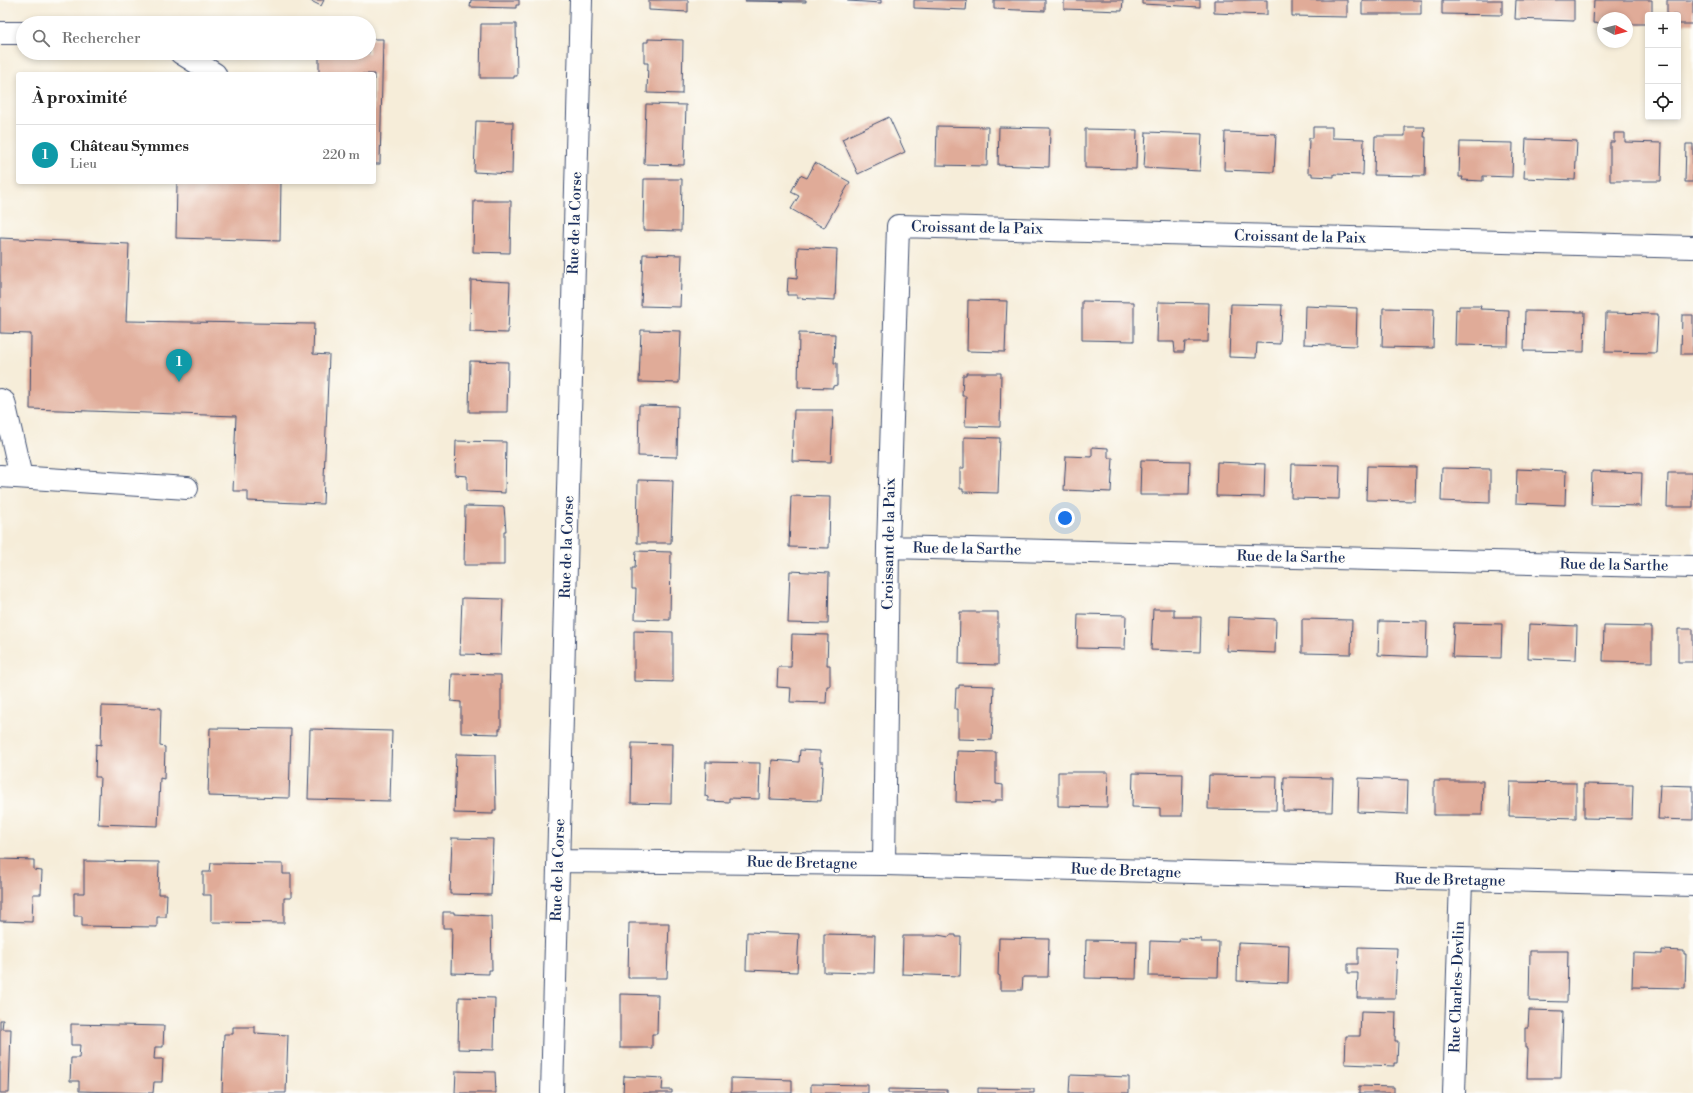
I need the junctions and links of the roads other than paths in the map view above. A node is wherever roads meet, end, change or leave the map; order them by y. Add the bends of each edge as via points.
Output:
1 (581, 0) edge
2 (0, 33) edge
3 (16, 33) edge
4 (192, 60) edge
5 (212, 72) edge
6 (1693, 247) edge
7 (0, 400) edge
8 (10, 477) edge
9 (187, 488) dead end
10 (888, 547) junction
11 (1693, 567) edge
12 (558, 861) junction
13 (884, 864) junction
14 (1461, 880) junction
15 (1693, 885) edge
16 (552, 1093) edge
17 (1454, 1093) edge

1 - 12 street, Rue de la Corse
2 - 3 street
4 - 5 street
6 - 10 street, Croissant de la Paix via 898,226
7 - 8 street via 4,402
8 - 9 street
10 - 11 street, Rue de la Sarthe
10 - 13 street, Croissant de la Paix
12 - 13 street, Rue de Bretagne
12 - 16 street, Rue de la Corse
13 - 14 street, Rue de Bretagne
14 - 15 street, Rue de Bretagne
14 - 17 street, Rue Charles-Devlin

